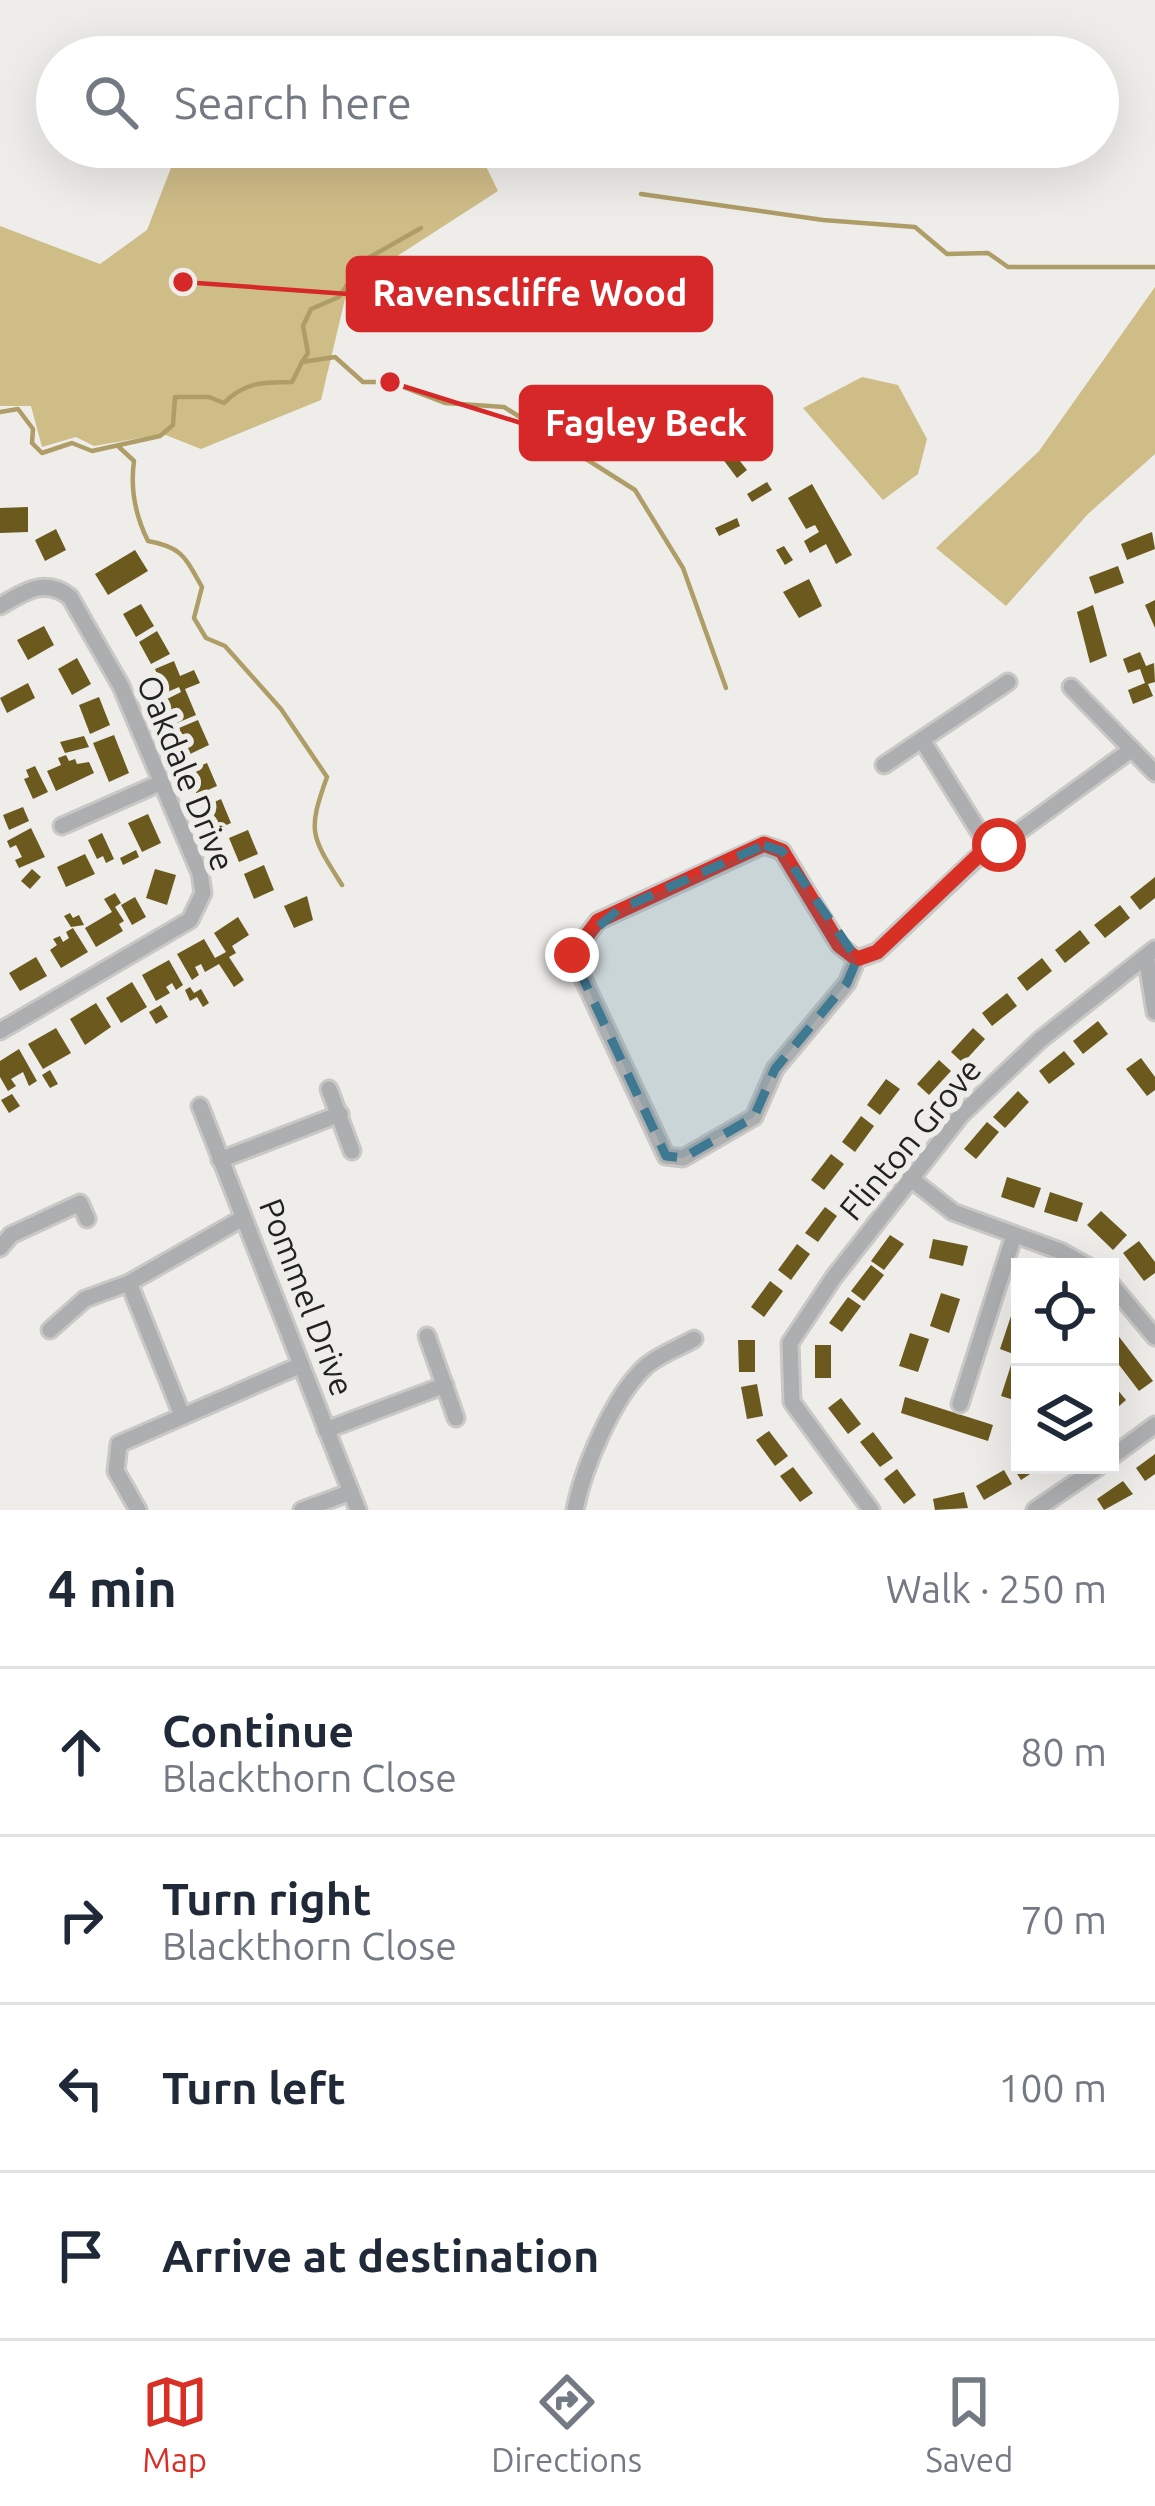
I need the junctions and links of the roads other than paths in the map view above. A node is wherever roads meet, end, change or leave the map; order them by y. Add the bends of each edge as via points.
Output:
1 (0, 606) edge
2 (1008, 682) dead end
3 (1071, 687) dead end
4 (922, 740) junction
5 (1132, 749) junction
6 (884, 765) dead end
7 (1155, 773) edge
8 (160, 783) junction
9 (62, 826) dead end
10 (990, 849) junction
11 (1150, 953) edge
12 (857, 959) junction
13 (1155, 1012) edge
14 (0, 1031) edge
15 (329, 1089) dead end
16 (200, 1106) dead end
17 (340, 1114) junction
18 (352, 1151) dead end
19 (220, 1160) junction
20 (910, 1178) junction
21 (243, 1218) junction
22 (88, 1219) dead end
23 (1014, 1234) junction
24 (0, 1248) edge
25 (1069, 1258) edge
26 (129, 1283) junction
27 (1119, 1294) edge
28 (50, 1330) dead end
29 (427, 1336) dead end
30 (1155, 1337) edge
31 (694, 1340) dead end
32 (301, 1365) junction
33 (446, 1385) junction
34 (960, 1404) dead end
35 (182, 1415) junction
36 (456, 1418) dead end
37 (1155, 1425) edge
38 (326, 1430) junction
39 (1119, 1451) edge
40 (1088, 1474) edge
41 (351, 1492) junction
42 (138, 1510) edge
43 (302, 1510) edge
44 (358, 1510) edge
45 (575, 1510) edge
46 (872, 1510) edge
47 (1035, 1510) edge

1 - 8 street, Oakdale Drive via 34,588 57,587 70,597 121,686
2 - 4 street
3 - 5 street
4 - 6 street
4 - 10 street
5 - 7 street
5 - 10 street
8 - 9 street
8 - 14 street, Oakdale Drive via 200,872 196,912
10 - 12 street via 877,952
11 - 13 street
11 - 20 street, Flinton Grove via 961,1114
12 - 12 street via 839,945 782,851 764,844 598,921 572,955 666,1156 683,1157 754,1118 775,1069 847,983
15 - 17 street
16 - 19 street, Pommel Drive
17 - 18 street
17 - 19 street
19 - 21 street, Pommel Drive
20 - 23 street via 953,1212
20 - 46 street, Flinton Grove via 790,1343 792,1402
21 - 26 street
21 - 32 street, Pommel Drive
22 - 24 street via 80,1203
23 - 25 street
23 - 34 street
26 - 28 street via 85,1299
26 - 35 street
27 - 30 street
29 - 33 street
31 - 45 street via 646,1365 627,1391 580,1482
32 - 35 street
32 - 38 street, Pommel Drive
33 - 36 street
33 - 38 street
35 - 42 street via 119,1444 116,1471
37 - 39 street
38 - 41 street, Pommel Drive
40 - 47 street
41 - 43 street
41 - 44 street, Pommel Drive

